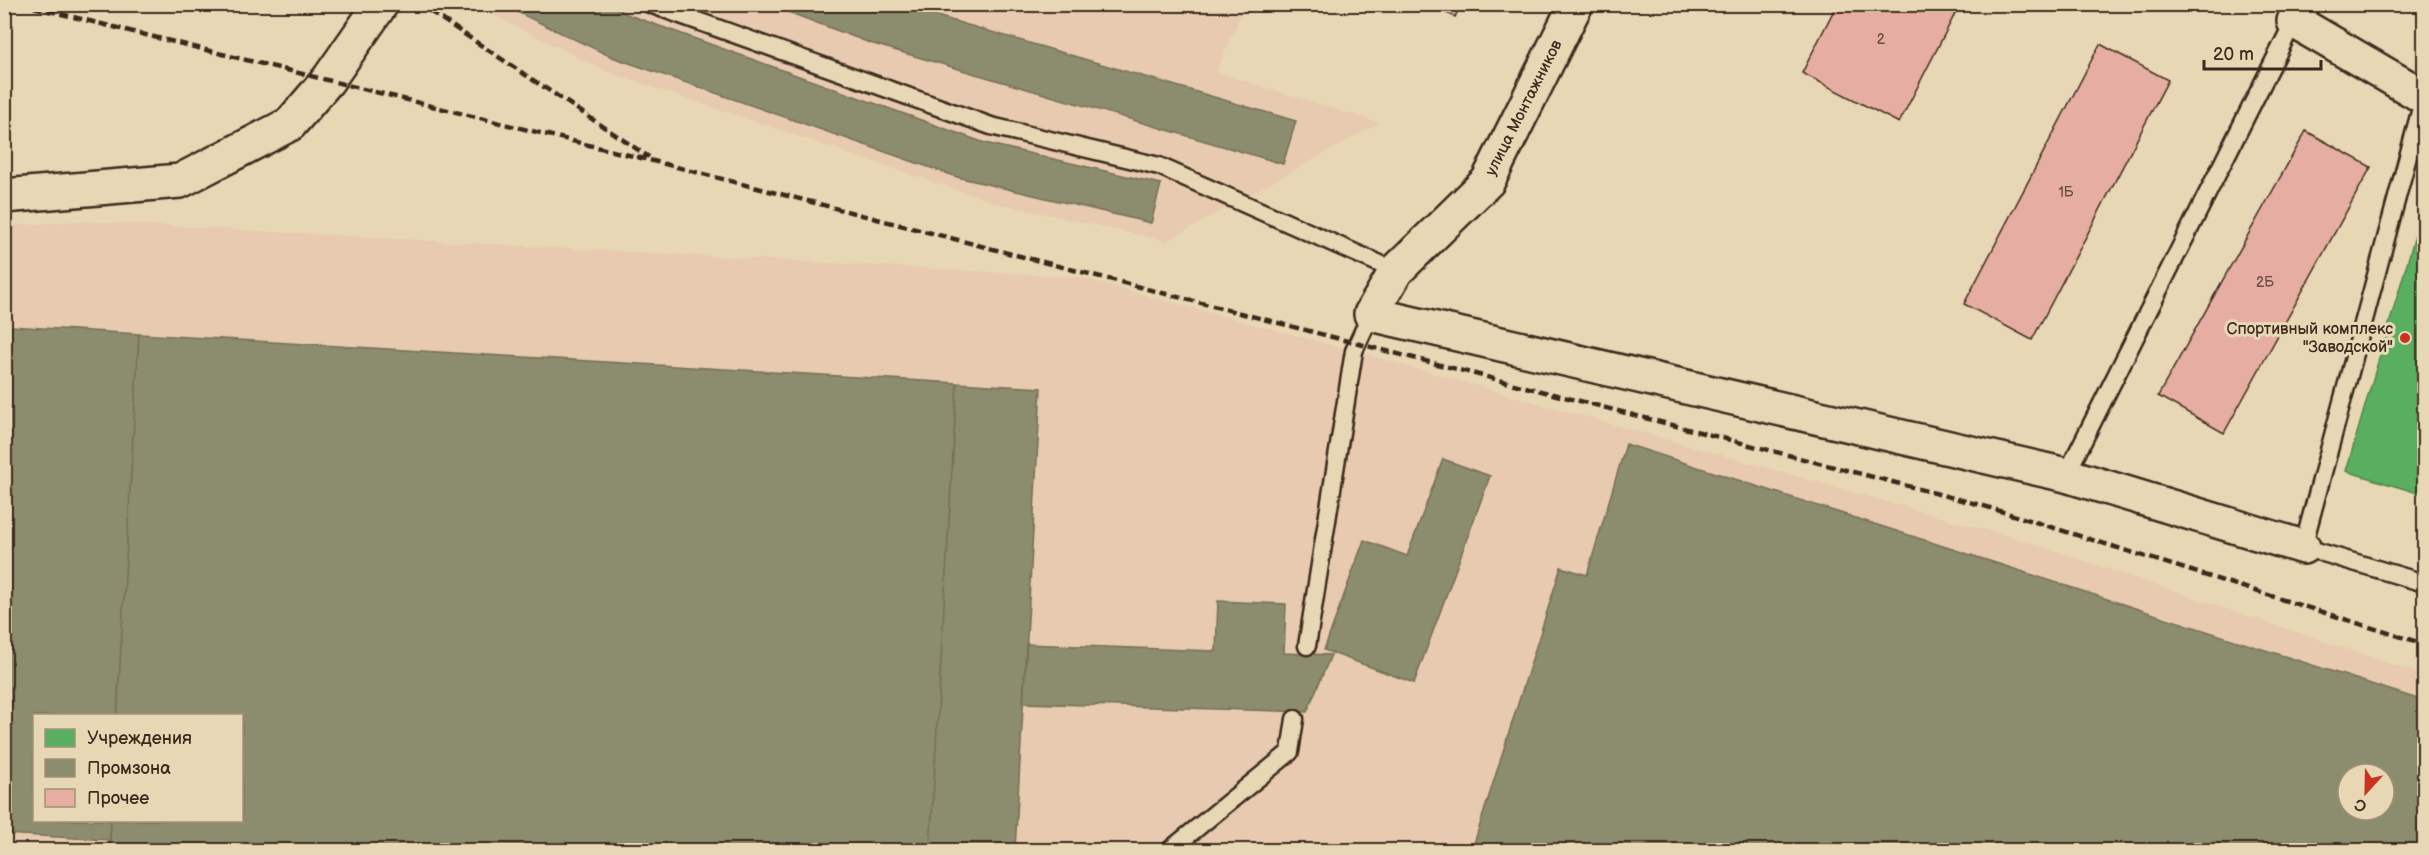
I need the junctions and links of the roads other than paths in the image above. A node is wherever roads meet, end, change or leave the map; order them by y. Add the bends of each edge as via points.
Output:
1 (381, 4) edge
2 (650, 4) edge
3 (1576, 4) edge
4 (2298, 13) edge
5 (2424, 97) edge
6 (4, 195) edge
7 (1396, 271) junction
8 (1371, 314) junction
9 (2066, 475) junction
10 (2303, 547) junction
11 (2424, 583) edge
12 (1307, 646) dead end
13 (1295, 719) dead end
14 (1170, 850) edge

1 - 6 street via 328,80 290,124 180,181
2 - 7 lane via 991,126 1159,166
3 - 7 street, улица Монтажников via 1488,182
4 - 5 street
4 - 9 lane
5 - 10 lane
7 - 8 street, улица Монтажников
8 - 9 street
8 - 12 lane via 1354,351
9 - 10 street
10 - 11 lane
13 - 14 lane via 1290,752

